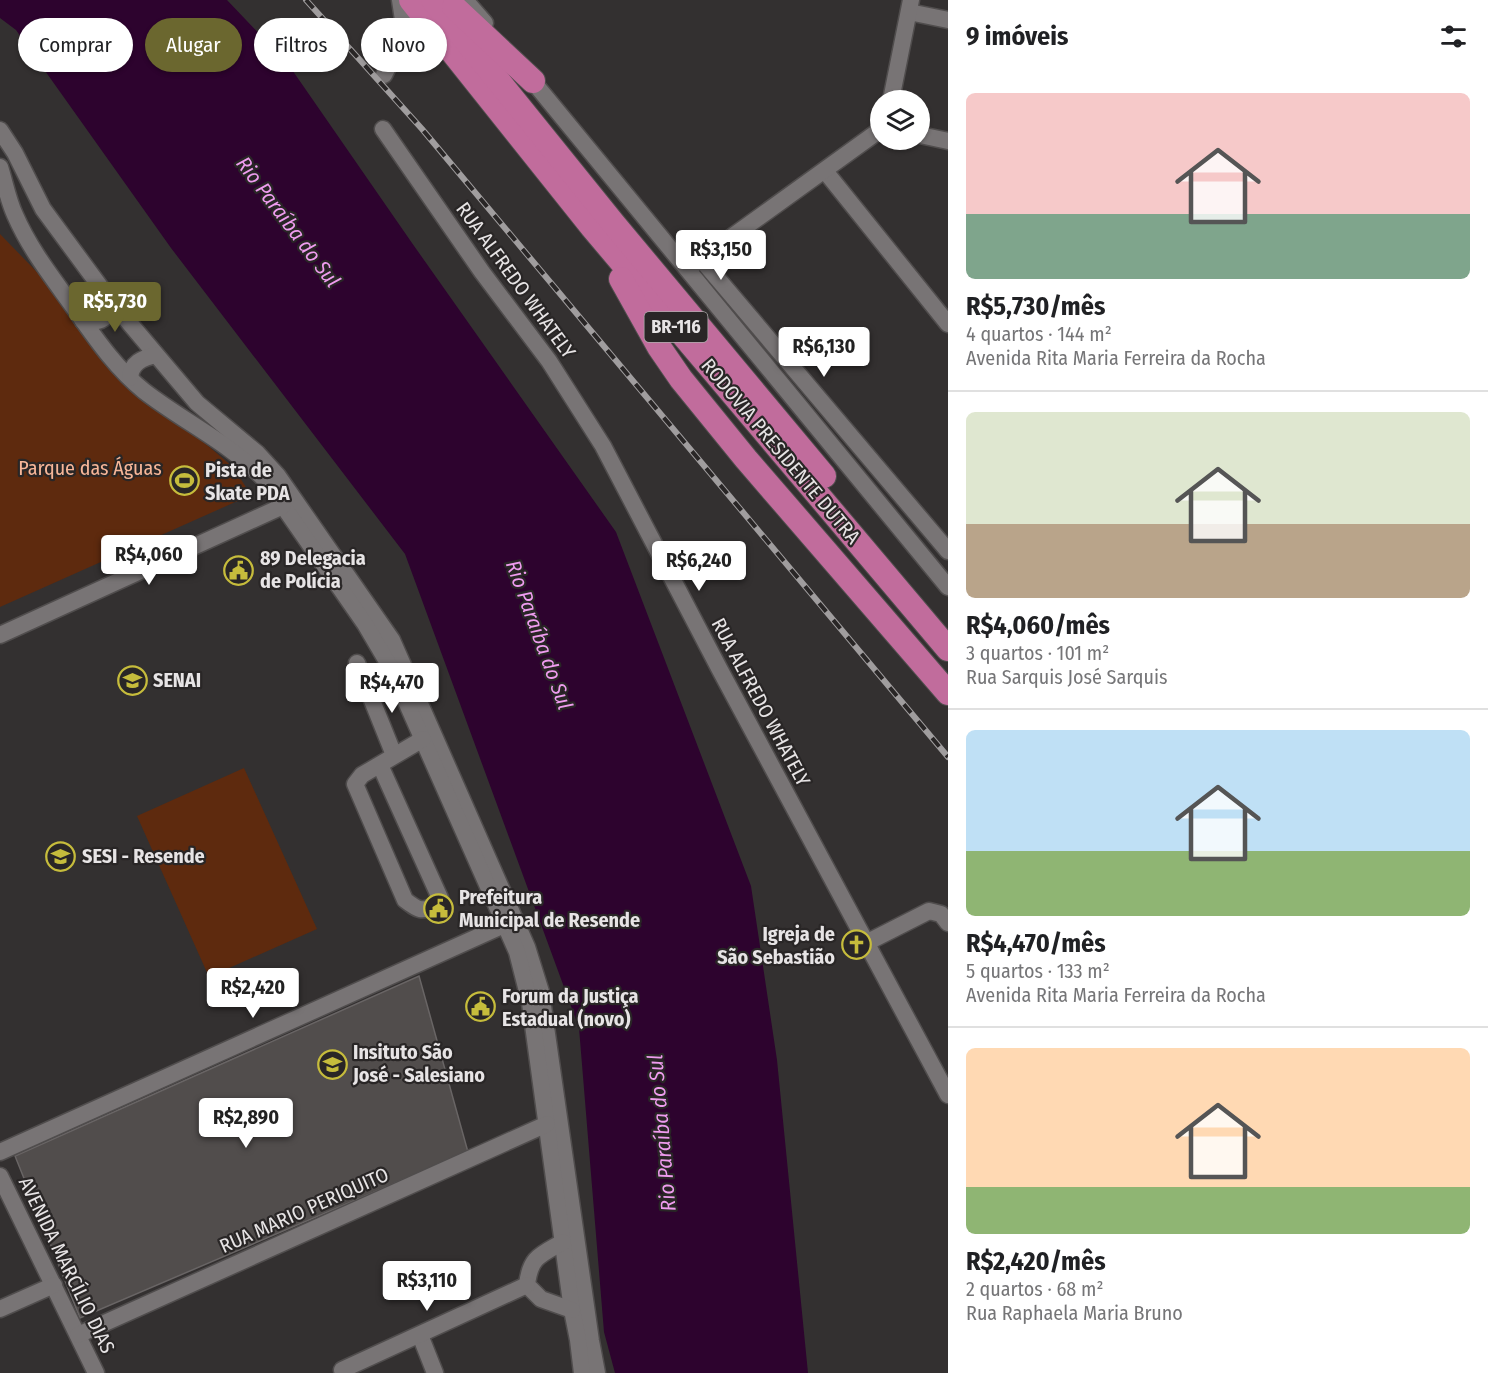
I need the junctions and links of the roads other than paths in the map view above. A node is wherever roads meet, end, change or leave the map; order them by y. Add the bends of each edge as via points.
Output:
1 (400, 0) edge
2 (411, 0) edge
3 (433, 0) edge
4 (447, 0) edge
5 (465, 0) edge
6 (910, 6) edge
7 (948, 20) edge
8 (384, 75) dead end
9 (533, 81) junction
10 (893, 90) edge
11 (383, 129) dead end
12 (0, 130) edge
13 (870, 137) edge
14 (930, 137) edge
15 (948, 141) edge
16 (0, 167) edge
17 (825, 171) junction
18 (592, 227) junction
19 (695, 264) junction
20 (110, 300) junction
21 (83, 321) junction
22 (948, 324) edge
23 (156, 355) junction
24 (130, 378) junction
25 (283, 506) junction
26 (936, 537) junction
27 (920, 552) junction
28 (948, 552) edge
29 (948, 587) edge
30 (948, 626) edge
31 (0, 635) edge
32 (948, 649) edge
33 (357, 663) dead end
34 (948, 693) edge
35 (423, 740) junction
36 (394, 755) junction
37 (380, 765) junction
38 (510, 923) junction
39 (948, 923) edge
40 (866, 943) junction
41 (948, 1095) edge
42 (547, 1124) junction
43 (0, 1152) edge
44 (0, 1176) edge
45 (563, 1242) junction
46 (54, 1285) junction
47 (527, 1285) junction
48 (0, 1309) edge
49 (572, 1310) junction
50 (78, 1335) junction
51 (420, 1335) junction
52 (342, 1370) dead end
53 (96, 1373) edge
54 (435, 1373) edge
55 (582, 1373) edge
56 (597, 1373) edge

1 - 8 street via 405,33
2 - 18 highway, RODOVIA PRESIDENTE DUTRA / BR-116
3 - 30 highway, RODOVIA PRESIDENTE DUTRA / BR-116
4 - 9 highway
5 - 9 street
6 - 7 street
6 - 10 street
9 - 19 street
11 - 40 street, RUA ALFREDO WHATELY via 549,361 603,446
12 - 20 street via 43,209
13 - 17 street
14 - 15 street
16 - 21 street via 14,213 30,244
17 - 19 street
17 - 22 street
18 - 32 highway, RODOVIA PRESIDENTE DUTRA / BR-116
18 - 34 highway via 681,379
19 - 26 street
19 - 27 street
20 - 21 street via 105,319
20 - 23 street
21 - 24 street
23 - 24 street via 133,366
23 - 38 street via 197,403 257,453 278,476 386,630
24 - 25 street via 248,462
25 - 31 street
25 - 35 street via 365,624 392,670
26 - 27 street
26 - 28 street
27 - 29 street
33 - 36 street
35 - 36 street
35 - 38 street
36 - 37 street
37 - 37 street via 440,898 427,910 416,909 405,900 355,784
38 - 42 street via 530,1003
38 - 43 street
38 - 56 street via 527,946 542,992
39 - 40 street via 935,911 924,913
40 - 41 street, RUA ALFREDO WHATELY
42 - 45 street
42 - 50 street, RUA MARIO PERIQUITO
44 - 46 street, AVENIDA MARCÍLIO DIAS
45 - 47 street via 538,1256 528,1270
45 - 49 street
46 - 48 street
46 - 50 street, AVENIDA MARCÍLIO DIAS
47 - 49 street via 541,1299
47 - 51 street
49 - 55 street
50 - 53 street, AVENIDA MARCÍLIO DIAS
51 - 52 street
51 - 54 street

